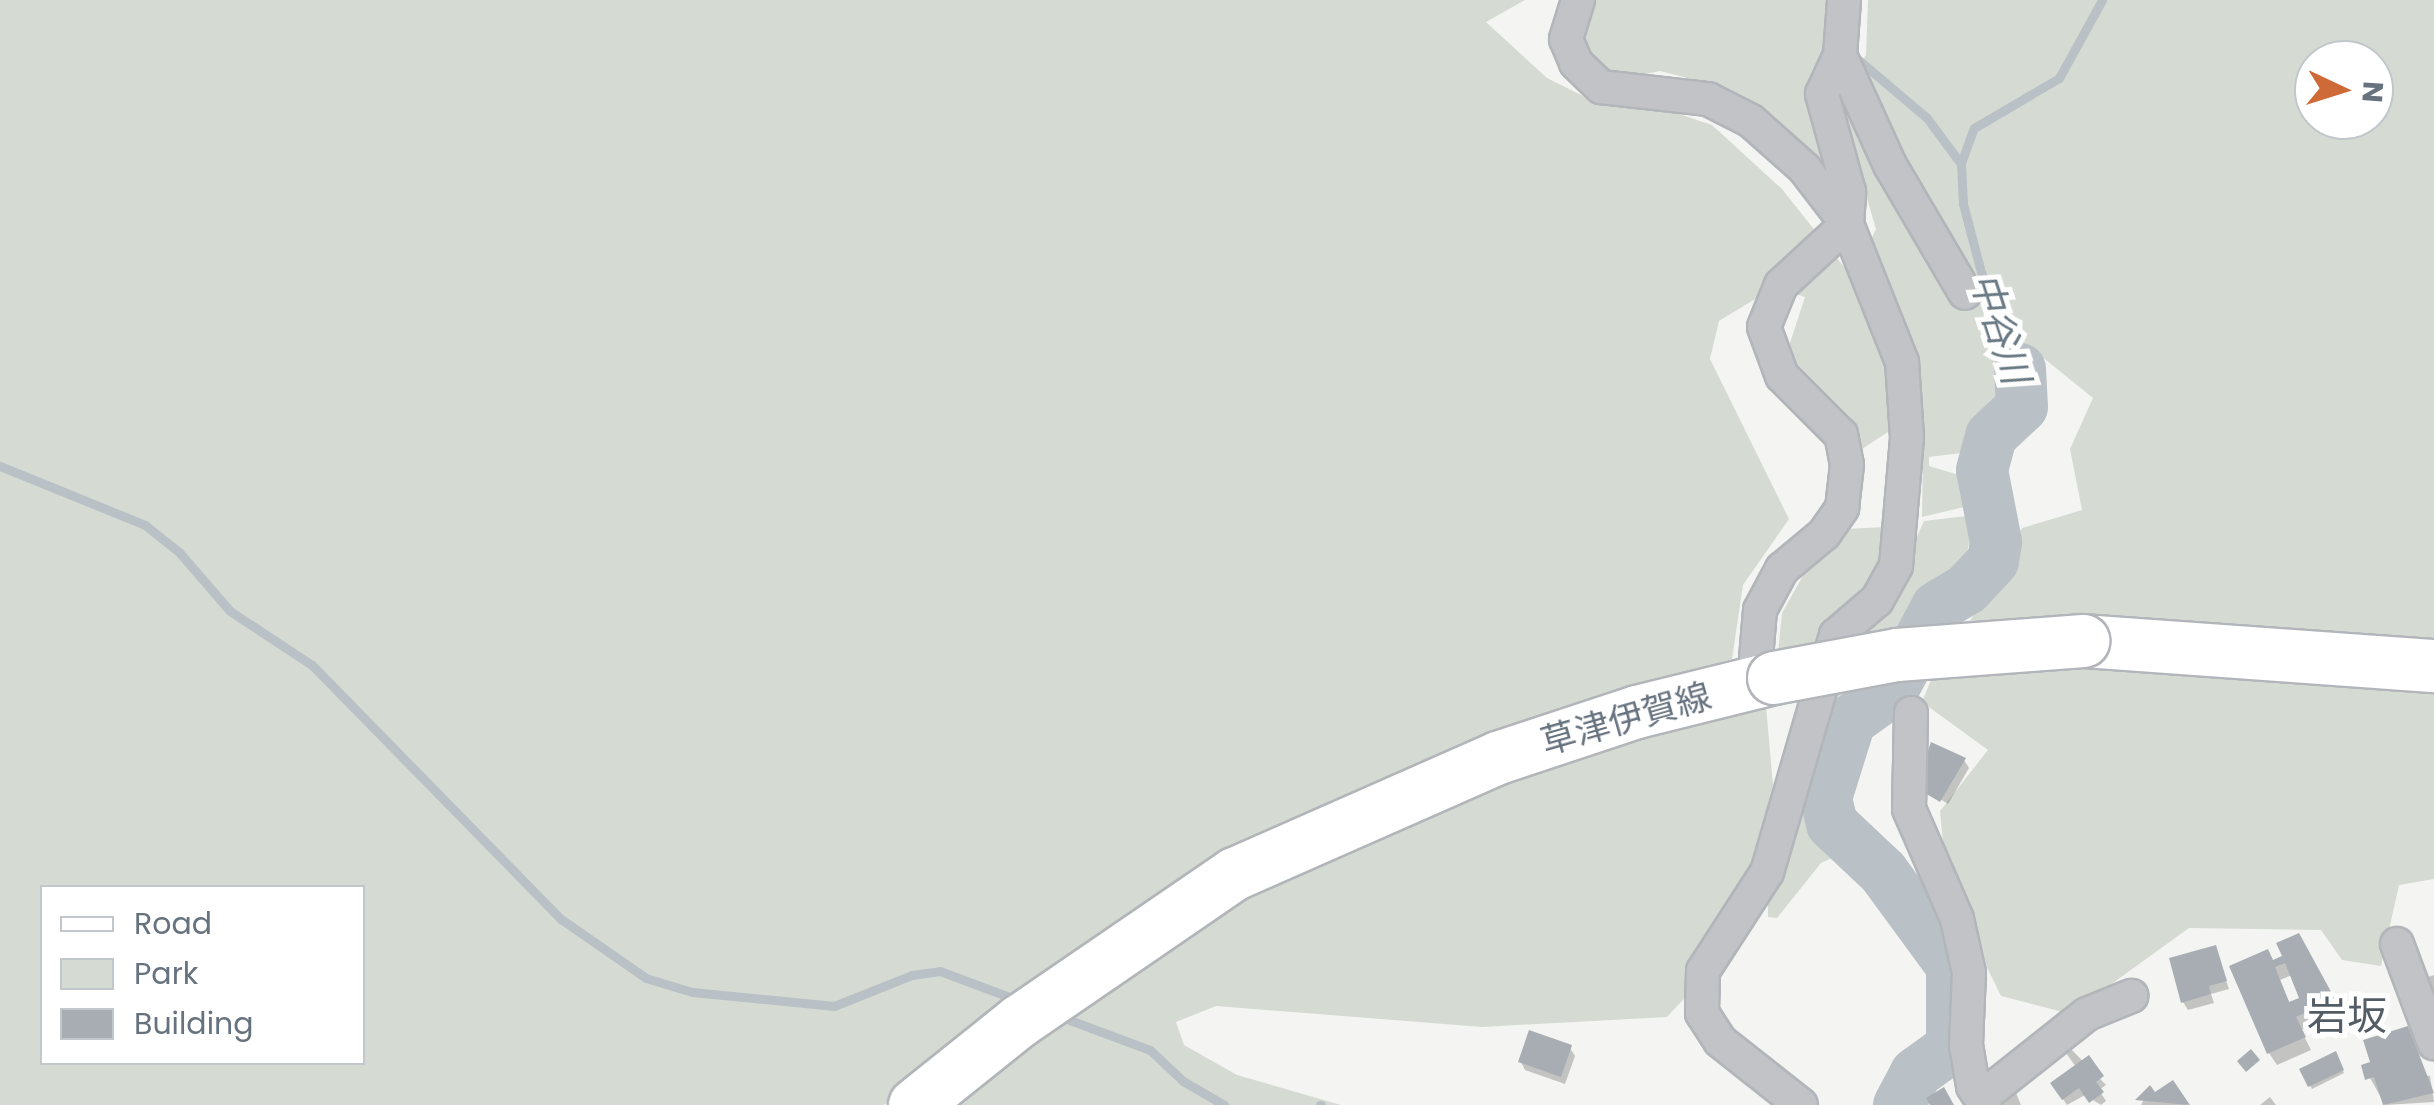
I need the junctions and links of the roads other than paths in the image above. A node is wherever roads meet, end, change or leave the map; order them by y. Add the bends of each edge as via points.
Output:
1 (1578, 0) edge
2 (1844, 0) edge
3 (1840, 55) junction
4 (1847, 224) junction
5 (1965, 293) dead end
6 (2434, 666) edge
7 (1764, 680) junction
8 (1911, 712) dead end
9 (2396, 944) dead end
10 (2131, 996) dead end
11 (2434, 1043) edge
12 (1983, 1101) edge
13 (915, 1105) edge
14 (1801, 1105) edge

1 - 4 street via 1566,39 1576,63 1601,88 1708,99 1750,122 1804,168
2 - 3 street
3 - 4 street via 1822,94 1849,192
3 - 5 street via 1890,165
4 - 7 street via 1781,285 1764,327 1782,376 1840,434 1847,465 1842,508 1824,534 1782,570 1760,610
4 - 14 street via 1902,362 1907,438 1896,566 1877,600 1836,635 1767,872 1704,971 1700,999 1720,1041
6 - 7 main road, 草津伊賀線, bridge via 2083,641 1897,655
7 - 13 main road, 草津伊賀線 via 1498,758 1235,874 1020,1020
8 - 12 street via 1909,809 1957,918 1969,973 1966,1045
9 - 11 street
10 - 12 street via 2088,1014

